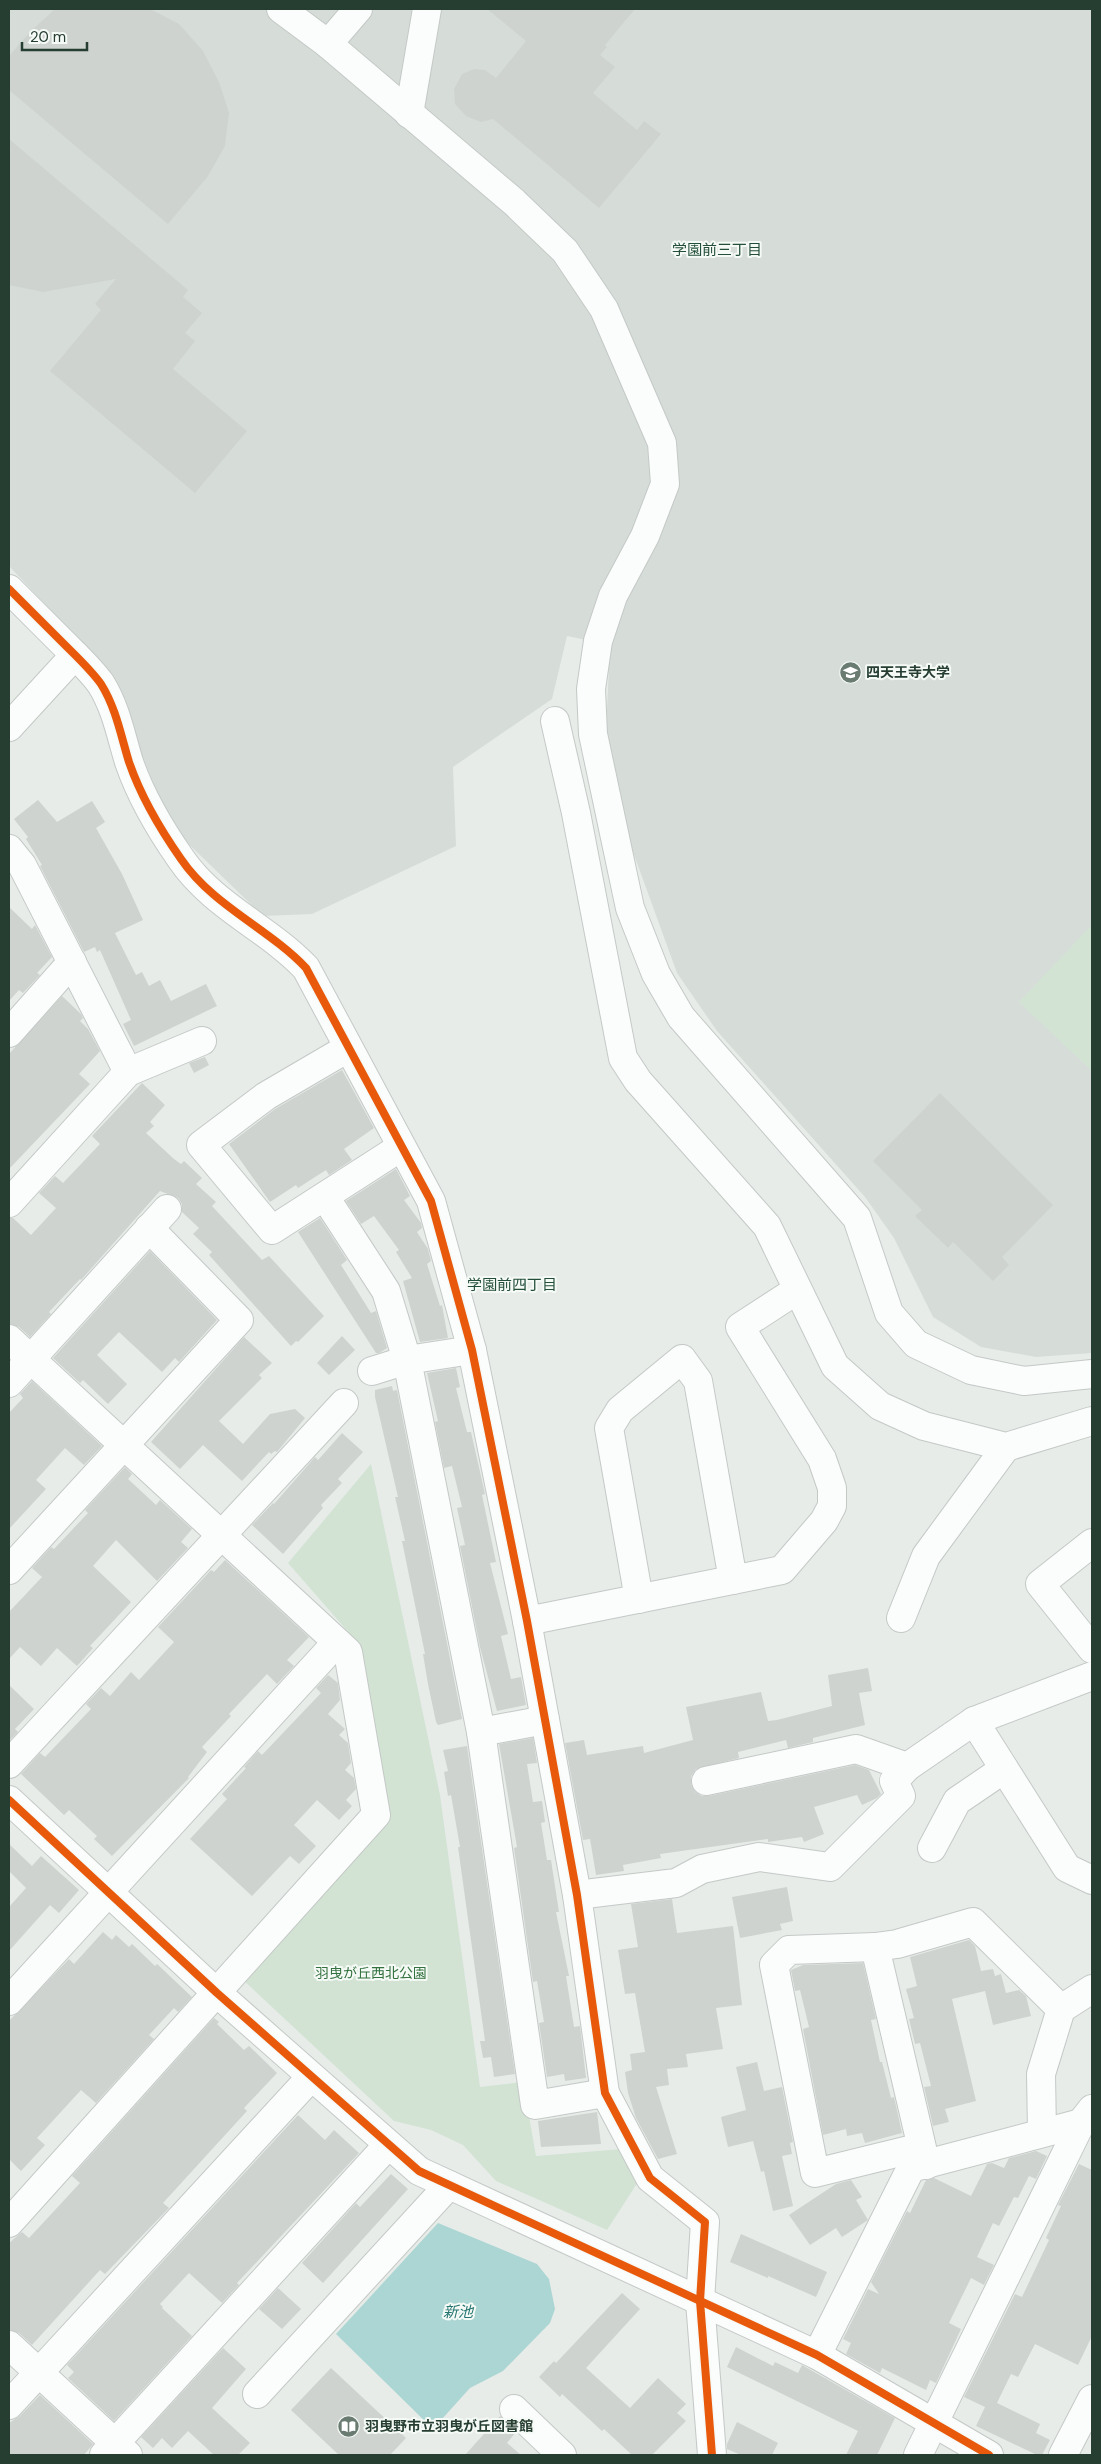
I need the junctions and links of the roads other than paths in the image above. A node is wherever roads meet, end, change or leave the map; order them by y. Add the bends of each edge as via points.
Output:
1 (282, 9) edge
2 (358, 9) edge
3 (427, 9) edge
4 (328, 44) junction
5 (409, 114) junction
6 (9, 589) edge
7 (75, 656) junction
8 (555, 721) dead end
9 (9, 727) edge
10 (13, 865) edge
11 (72, 962) junction
12 (9, 1032) edge
13 (202, 1041) dead end
14 (348, 1048) junction
15 (128, 1072) junction
16 (401, 1147) junction
17 (324, 1197) junction
18 (9, 1203) edge
19 (797, 1290) junction
20 (9, 1339) edge
21 (472, 1350) junction
22 (30, 1359) junction
23 (407, 1360) junction
24 (372, 1371) dead end
25 (1092, 1374) edge
26 (9, 1383) edge
27 (344, 1403) dead end
28 (1092, 1421) edge
29 (124, 1444) junction
30 (1006, 1447) junction
31 (220, 1534) junction
32 (1092, 1543) edge
33 (9, 1570) edge
34 (733, 1580) junction
35 (639, 1599) junction
36 (901, 1618) dead end
37 (527, 1621) junction
38 (337, 1642) junction
39 (1092, 1649) edge
40 (1092, 1676) edge
41 (545, 1720) junction
42 (974, 1721) junction
43 (481, 1732) junction
44 (9, 1764) edge
45 (907, 1767) junction
46 (1004, 1769) junction
47 (706, 1781) dead end
48 (9, 1800) edge
49 (932, 1848) dead end
50 (1092, 1880) edge
51 (108, 1892) junction
52 (577, 1895) junction
53 (875, 1947) junction
54 (1092, 1989) edge
55 (217, 1993) junction
56 (9, 2002) edge
57 (1061, 2008) junction
58 (311, 2077) junction
59 (604, 2094) junction
60 (1087, 2116) edge
61 (1042, 2132) junction
62 (388, 2145) junction
63 (924, 2156) junction
64 (449, 2185) junction
65 (9, 2222) edge
66 (700, 2300) junction
67 (9, 2345) edge
68 (817, 2355) junction
69 (39, 2372) junction
70 (257, 2394) dead end
71 (1092, 2399) edge
72 (9, 2405) edge
73 (514, 2409) dead end
74 (934, 2422) junction
75 (545, 2450) edge
76 (115, 2451) edge
77 (712, 2455) edge
78 (918, 2455) edge
79 (989, 2455) edge
80 (1063, 2455) edge

1 - 4 street
2 - 4 street
3 - 5 street
4 - 5 street
5 - 25 street via 514,202 565,251 604,309 662,443 665,484 645,536 612,596 598,641 591,689 593,734 630,908 656,974 681,1017 857,1218 889,1314 916,1344 971,1370 1024,1381
6 - 7 street
7 - 9 street
7 - 14 street via 100,684 111,703 143,795 182,861 213,893 306,968
8 - 19 street via 623,1058 638,1081 767,1226
10 - 11 street
11 - 12 street
11 - 15 street
13 - 15 street
14 - 16 street
14 - 17 street via 266,1096 201,1145 272,1230
15 - 18 street
16 - 17 street
16 - 21 street via 431,1201
17 - 23 street via 386,1291
19 - 30 street via 835,1366 880,1406 924,1426
19 - 34 street via 740,1327 822,1459 832,1488 832,1506 782,1570
20 - 22 street
21 - 23 street
21 - 37 street
22 - 26 street
22 - 29 street
22 - 29 street via 158,1219 239,1320
23 - 24 street
23 - 43 street
27 - 31 street
28 - 30 street
29 - 31 street
29 - 33 street
30 - 36 street via 926,1556
31 - 38 street
31 - 44 street
32 - 39 street via 1040,1584
34 - 35 street
34 - 35 street via 698,1381 682,1359 620,1410 610,1428
35 - 37 street
37 - 41 street
38 - 51 street
38 - 55 street via 348,1652 376,1816
40 - 42 street
41 - 43 street
41 - 52 street
42 - 45 street
42 - 46 street
43 - 59 street via 535,2105
45 - 47 street via 856,1749
45 - 52 street via 894,1781 901,1796 830,1867 759,1857 702,1870 676,1883
46 - 49 street via 956,1801
46 - 50 street via 1067,1868
48 - 51 street
51 - 55 street
51 - 56 street
52 - 59 street
53 - 57 street via 898,1944 973,1922
53 - 63 street
53 - 63 street via 789,1950 774,1965 815,2173
54 - 57 street
55 - 58 street
55 - 65 street
57 - 61 street via 1041,2074
58 - 62 street
58 - 69 street
59 - 66 street via 650,2178 706,2222
60 - 61 street
60 - 74 street
61 - 63 street
62 - 64 street via 419,2171
62 - 76 street
63 - 68 street via 911,2168
64 - 66 street
64 - 70 street
66 - 68 street
66 - 77 street
67 - 69 street
68 - 74 street
69 - 72 street
69 - 76 street
71 - 80 street
73 - 75 street
74 - 78 street
74 - 79 street

